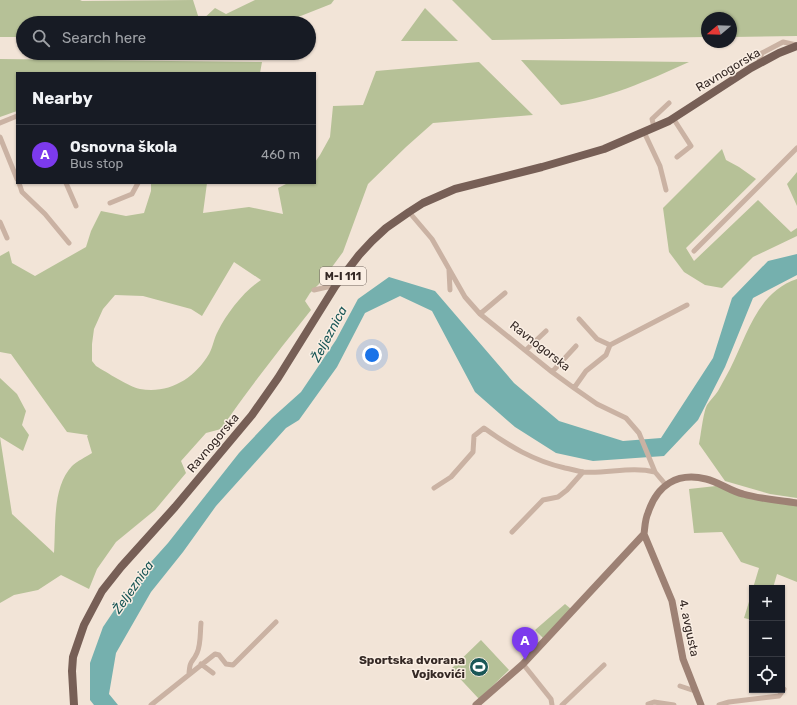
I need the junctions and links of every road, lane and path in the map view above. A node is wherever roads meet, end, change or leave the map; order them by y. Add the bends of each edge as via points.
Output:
1 (797, 46) edge
2 (668, 103) dead end
3 (16, 116) edge
4 (673, 118) junction
5 (0, 123) edge
6 (654, 127) junction
7 (644, 132) junction
8 (0, 137) edge
9 (797, 148) edge
10 (677, 157) dead end
11 (16, 177) edge
12 (19, 184) edge
13 (66, 184) edge
14 (137, 184) edge
15 (666, 190) dead end
16 (110, 204) dead end
17 (76, 206) dead end
18 (409, 212) junction
19 (0, 222) edge
20 (7, 238) dead end
21 (69, 243) dead end
22 (694, 251) dead end
23 (450, 269) junction
24 (358, 273) dead end
25 (336, 284) junction
26 (314, 290) dead end
27 (450, 290) dead end
28 (505, 293) dead end
29 (687, 305) dead end
30 (480, 314) junction
31 (579, 319) dead end
32 (546, 331) dead end
33 (610, 345) junction
34 (576, 346) dead end
35 (526, 350) junction
36 (552, 372) junction
37 (574, 388) junction
38 (655, 469) junction
39 (583, 472) junction
40 (666, 485) junction
41 (434, 488) dead end
42 (797, 503) edge
43 (512, 532) dead end
44 (644, 534) junction
45 (276, 622) dead end
46 (201, 623) dead end
47 (201, 664) junction
48 (524, 664) junction
49 (604, 665) dead end
50 (213, 673) dead end
51 (189, 674) junction
52 (680, 686) dead end
53 (695, 691) junction
54 (781, 693) edge
55 (729, 702) junction
56 (648, 704) edge
57 (74, 705) edge
58 (151, 705) edge
59 (476, 705) edge
60 (552, 705) edge
61 (562, 705) edge
62 (674, 705) edge
63 (701, 705) edge
64 (719, 705) edge
65 (739, 705) edge

1 - 4 main road, Ravnogorska / M-I 111 via 758,65
2 - 6 street via 652,119
3 - 5 street
4 - 6 main road, Ravnogorska / M-I 111
4 - 10 street via 691,146
6 - 7 main road, Ravnogorska / M-I 111
7 - 15 street via 660,166
7 - 18 main road, Ravnogorska / M-I 111 via 597,151 455,189
8 - 11 street
9 - 22 street
12 - 21 street via 22,192 45,214
13 - 17 street
14 - 16 street via 132,194
18 - 23 street, Ravnogorska via 432,239
18 - 25 main road, Ravnogorska / M-I 111 via 372,241
19 - 20 street
23 - 27 street
23 - 30 street, Ravnogorska via 465,297
24 - 25 street
25 - 26 street
25 - 57 main road, Ravnogorska / M-I 111 via 252,415 102,591 84,625 73,656
28 - 30 street
29 - 33 street
30 - 35 street, Ravnogorska
31 - 33 street via 597,339
32 - 35 street
33 - 37 street via 606,355 586,371
34 - 36 street
35 - 36 street, Ravnogorska
36 - 37 street, Ravnogorska
37 - 38 street, Ravnogorska via 626,418 639,433
38 - 39 street
38 - 40 street, Ravnogorska
39 - 41 street via 550,464 522,453 484,428 474,436 473,452 451,477
39 - 43 street via 558,497 543,500
40 - 42 main road via 682,477 694,477 708,479 744,495
40 - 44 main road via 647,514
44 - 48 main road
44 - 53 main road, 4. avgusta via 672,601 683,659
45 - 47 street via 233,664 226,664 215,654
46 - 51 street via 199,645 190,663
47 - 50 street
47 - 51 street
48 - 59 main road
48 - 60 street via 551,699
49 - 61 street
51 - 58 street
52 - 53 street
53 - 63 main road, 4. avgusta
54 - 55 street via 779,696
55 - 64 street
55 - 65 street
56 - 62 street via 654,702

